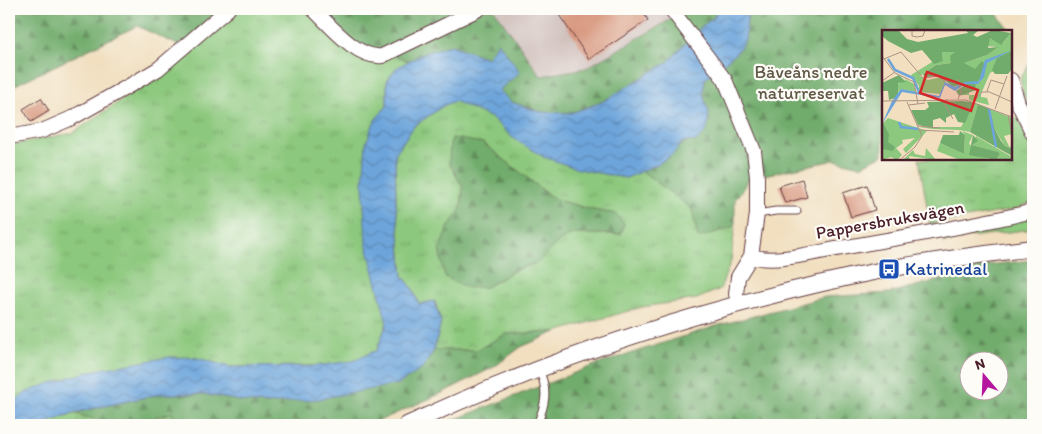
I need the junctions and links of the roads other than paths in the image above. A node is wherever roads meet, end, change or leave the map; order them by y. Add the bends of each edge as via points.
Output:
1 (228, 9) edge
2 (313, 9) edge
3 (479, 9) edge
4 (675, 14) edge
5 (1012, 83) edge
6 (1033, 134) edge
7 (9, 137) edge
8 (1033, 210) edge
9 (797, 211) dead end
10 (757, 214) junction
11 (1033, 248) edge
12 (751, 256) junction
13 (739, 304) junction
14 (539, 370) junction
15 (407, 425) edge
16 (537, 425) edge

1 - 7 street via 158,69 72,118 42,131
2 - 3 street via 359,51 374,57
4 - 10 street via 725,80 754,151
5 - 6 street
8 - 12 street, Pappersbruksvägen via 960,228 800,255 761,259
9 - 10 lane
10 - 12 street
11 - 13 street via 889,269
12 - 13 street via 738,277 736,294
13 - 14 street
14 - 15 street
14 - 16 lane via 545,405

